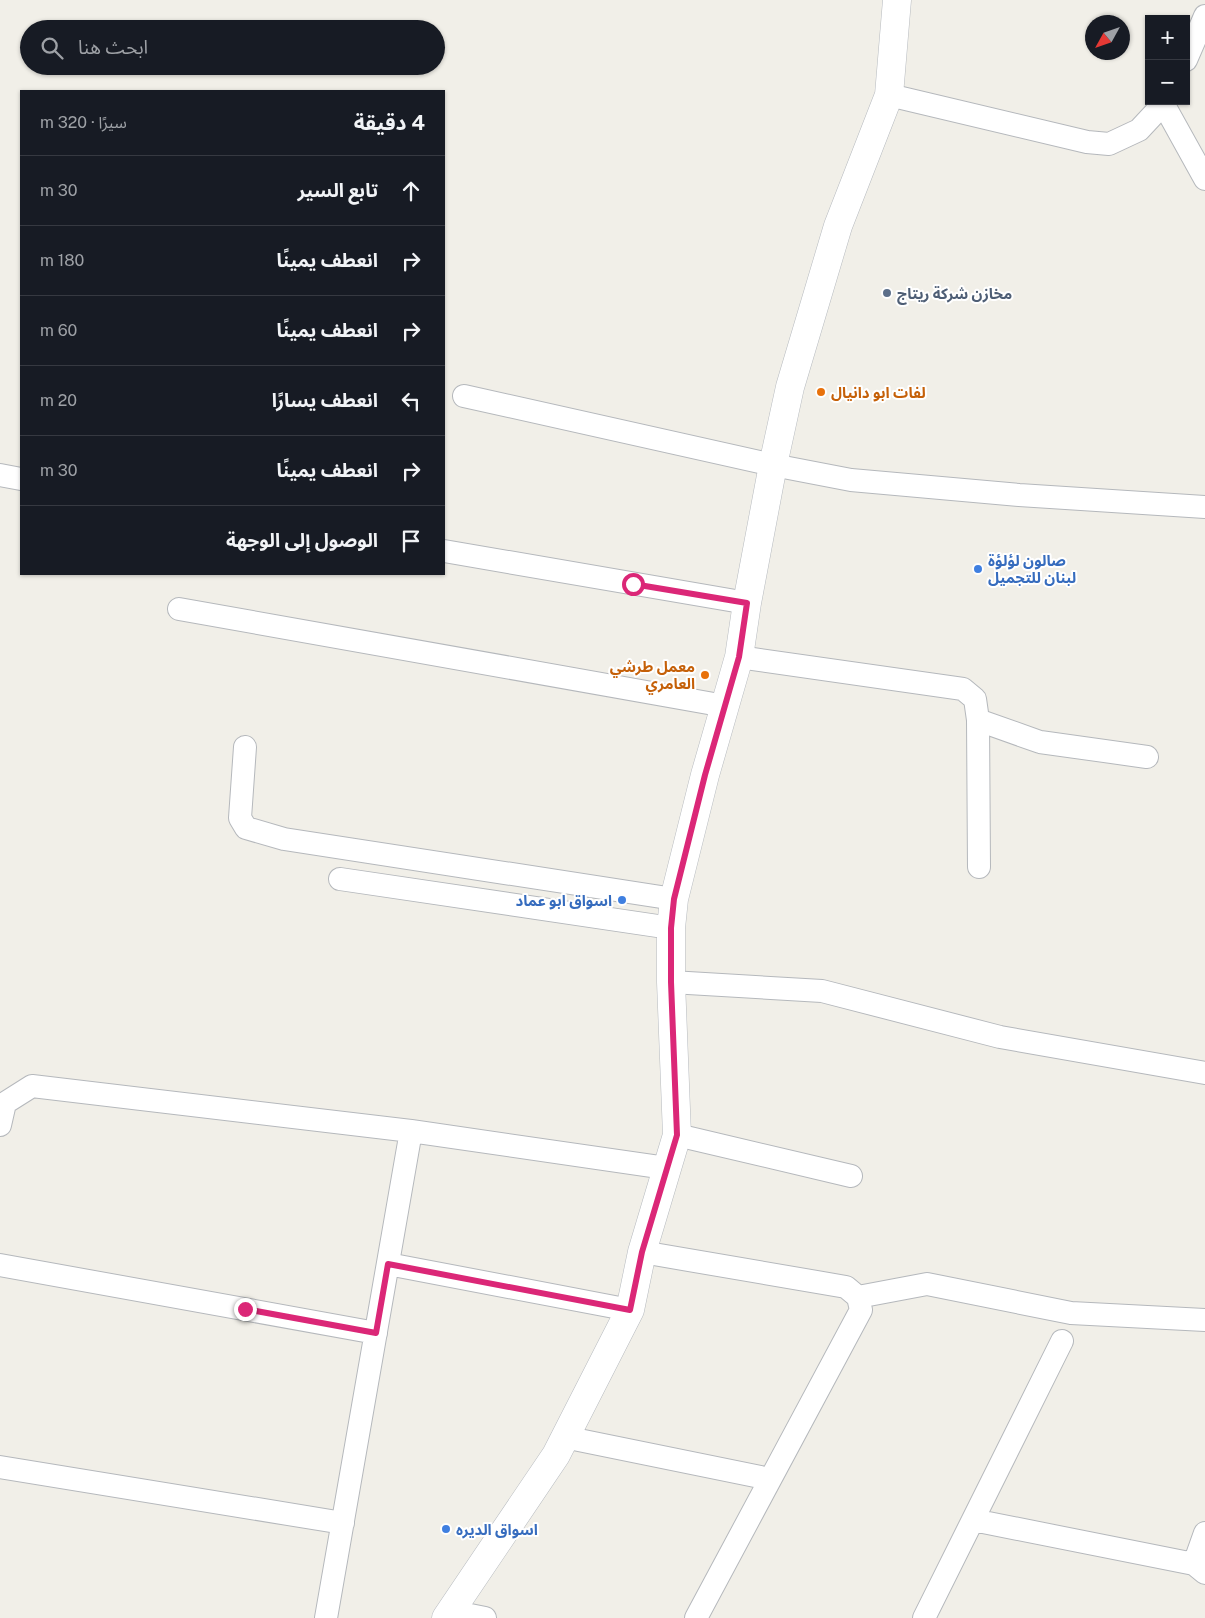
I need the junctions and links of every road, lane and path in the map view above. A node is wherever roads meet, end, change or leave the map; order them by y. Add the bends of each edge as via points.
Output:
1 (898, 0) edge
2 (1205, 16) edge
3 (1190, 51) edge
4 (889, 95) junction
5 (1163, 105) edge
6 (1166, 105) edge
7 (1205, 179) edge
8 (464, 396) dead end
9 (773, 465) junction
10 (0, 475) edge
11 (20, 479) edge
12 (1205, 507) edge
13 (445, 551) edge
14 (747, 603) junction
15 (179, 609) dead end
16 (739, 657) junction
17 (725, 706) junction
18 (978, 720) junction
19 (245, 747) dead end
20 (1147, 757) dead end
21 (979, 866) dead end
22 (340, 879) dead end
23 (674, 899) junction
24 (671, 928) junction
25 (671, 982) junction
26 (1205, 1073) edge
27 (0, 1125) edge
28 (411, 1130) junction
29 (677, 1135) junction
30 (666, 1168) junction
31 (850, 1176) dead end
32 (642, 1252) junction
33 (388, 1264) junction
34 (0, 1265) edge
35 (858, 1297) junction
36 (630, 1310) junction
37 (1205, 1320) edge
38 (376, 1333) junction
39 (1062, 1341) dead end
40 (564, 1437) junction
41 (0, 1467) edge
42 (770, 1479) junction
43 (973, 1520) junction
44 (343, 1523) junction
45 (1205, 1533) edge
46 (1199, 1568) edge
47 (448, 1614) edge
48 (326, 1618) edge
49 (485, 1618) edge
50 (696, 1618) edge
51 (924, 1618) edge

1 - 4 street
2 - 3 street
4 - 5 street via 1087,142 1109,144 1139,130
4 - 9 street via 838,226 790,387
6 - 7 street
8 - 9 street
9 - 12 street via 861,481
9 - 14 street
10 - 11 street
13 - 14 street
14 - 16 street
15 - 17 street
16 - 17 street
16 - 18 street via 964,689 975,698
17 - 23 street
18 - 20 street via 1040,742
18 - 21 street
19 - 23 street via 240,818 246,828 284,839
22 - 24 street
23 - 24 street
24 - 25 street
25 - 26 street via 822,991 1000,1037
25 - 29 street
27 - 28 street via 5,1103 32,1086
28 - 30 street
28 - 33 street
29 - 30 street
29 - 31 street
30 - 32 street
32 - 35 street via 846,1287
32 - 36 street
33 - 36 street
33 - 38 street
34 - 38 street
35 - 37 street via 927,1284 1071,1313
35 - 42 street via 861,1310
36 - 40 street
38 - 44 street
39 - 43 street
40 - 42 street
40 - 47 street via 556,1455
41 - 44 street
42 - 50 street
43 - 46 street
43 - 51 street
44 - 48 street
45 - 46 street
47 - 49 street

